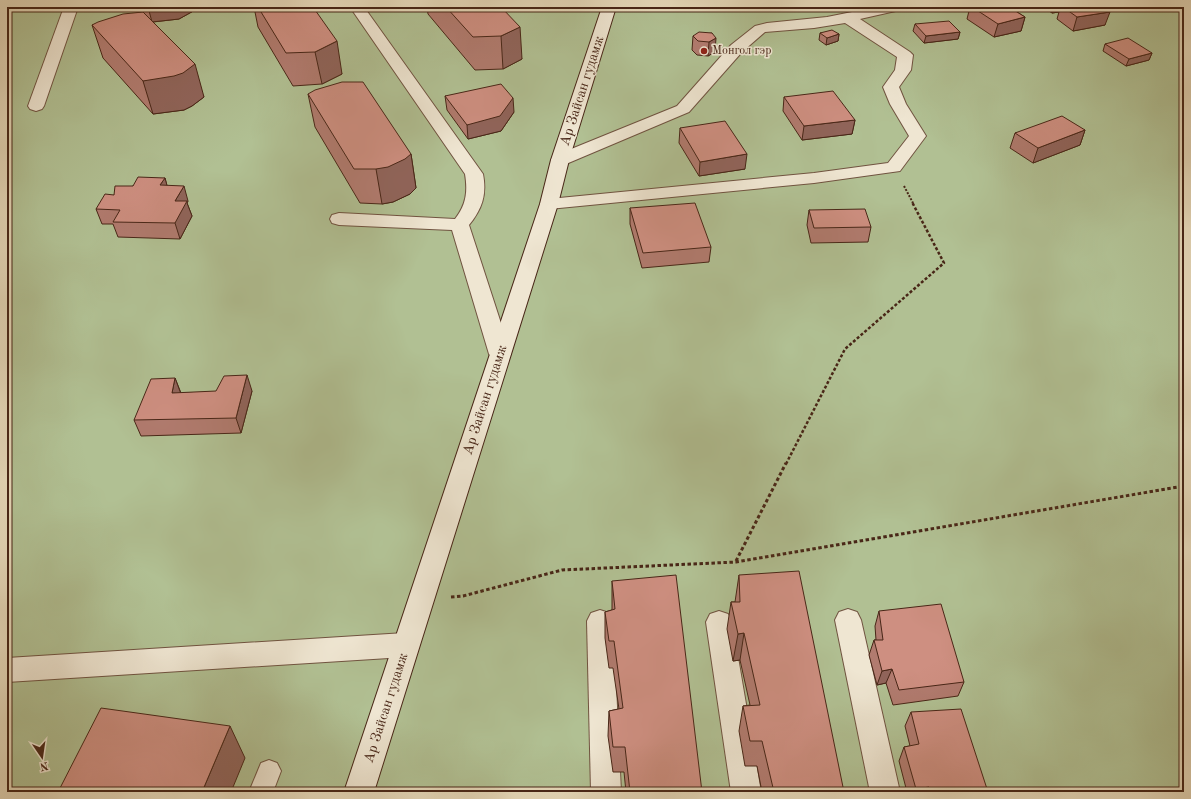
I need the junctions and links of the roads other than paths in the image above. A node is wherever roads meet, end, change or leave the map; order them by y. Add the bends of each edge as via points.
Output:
1 (71, 7) edge
2 (358, 7) edge
3 (609, 7) edge
4 (895, 7) edge
5 (848, 18) junction
6 (36, 106) dead end
7 (560, 160) junction
8 (549, 204) junction
9 (339, 219) dead end
10 (460, 225) junction
11 (500, 354) junction
12 (848, 620) dead end
13 (600, 621) dead end
14 (719, 622) dead end
15 (405, 645) junction
16 (7, 670) edge
17 (359, 792) edge
18 (606, 792) edge
19 (746, 792) edge
20 (885, 792) edge

1 - 6 street
2 - 10 street via 474,174 477,190 475,202 472,211
3 - 7 street, Ар Зайсан гудамж
4 - 5 street
5 - 7 street via 758,30 736,50 683,109
5 - 8 street via 905,55 903,70 891,87 898,104 918,136 894,167 814,178
7 - 8 street, Ар Зайсан гудамж
8 - 11 street, Ар Зайсан гудамж
9 - 10 street
10 - 11 street
11 - 15 street, Ар Зайсан гудамж
12 - 20 street
13 - 18 street
14 - 19 street
15 - 16 street
15 - 17 street, Ар Зайсан гудамж

